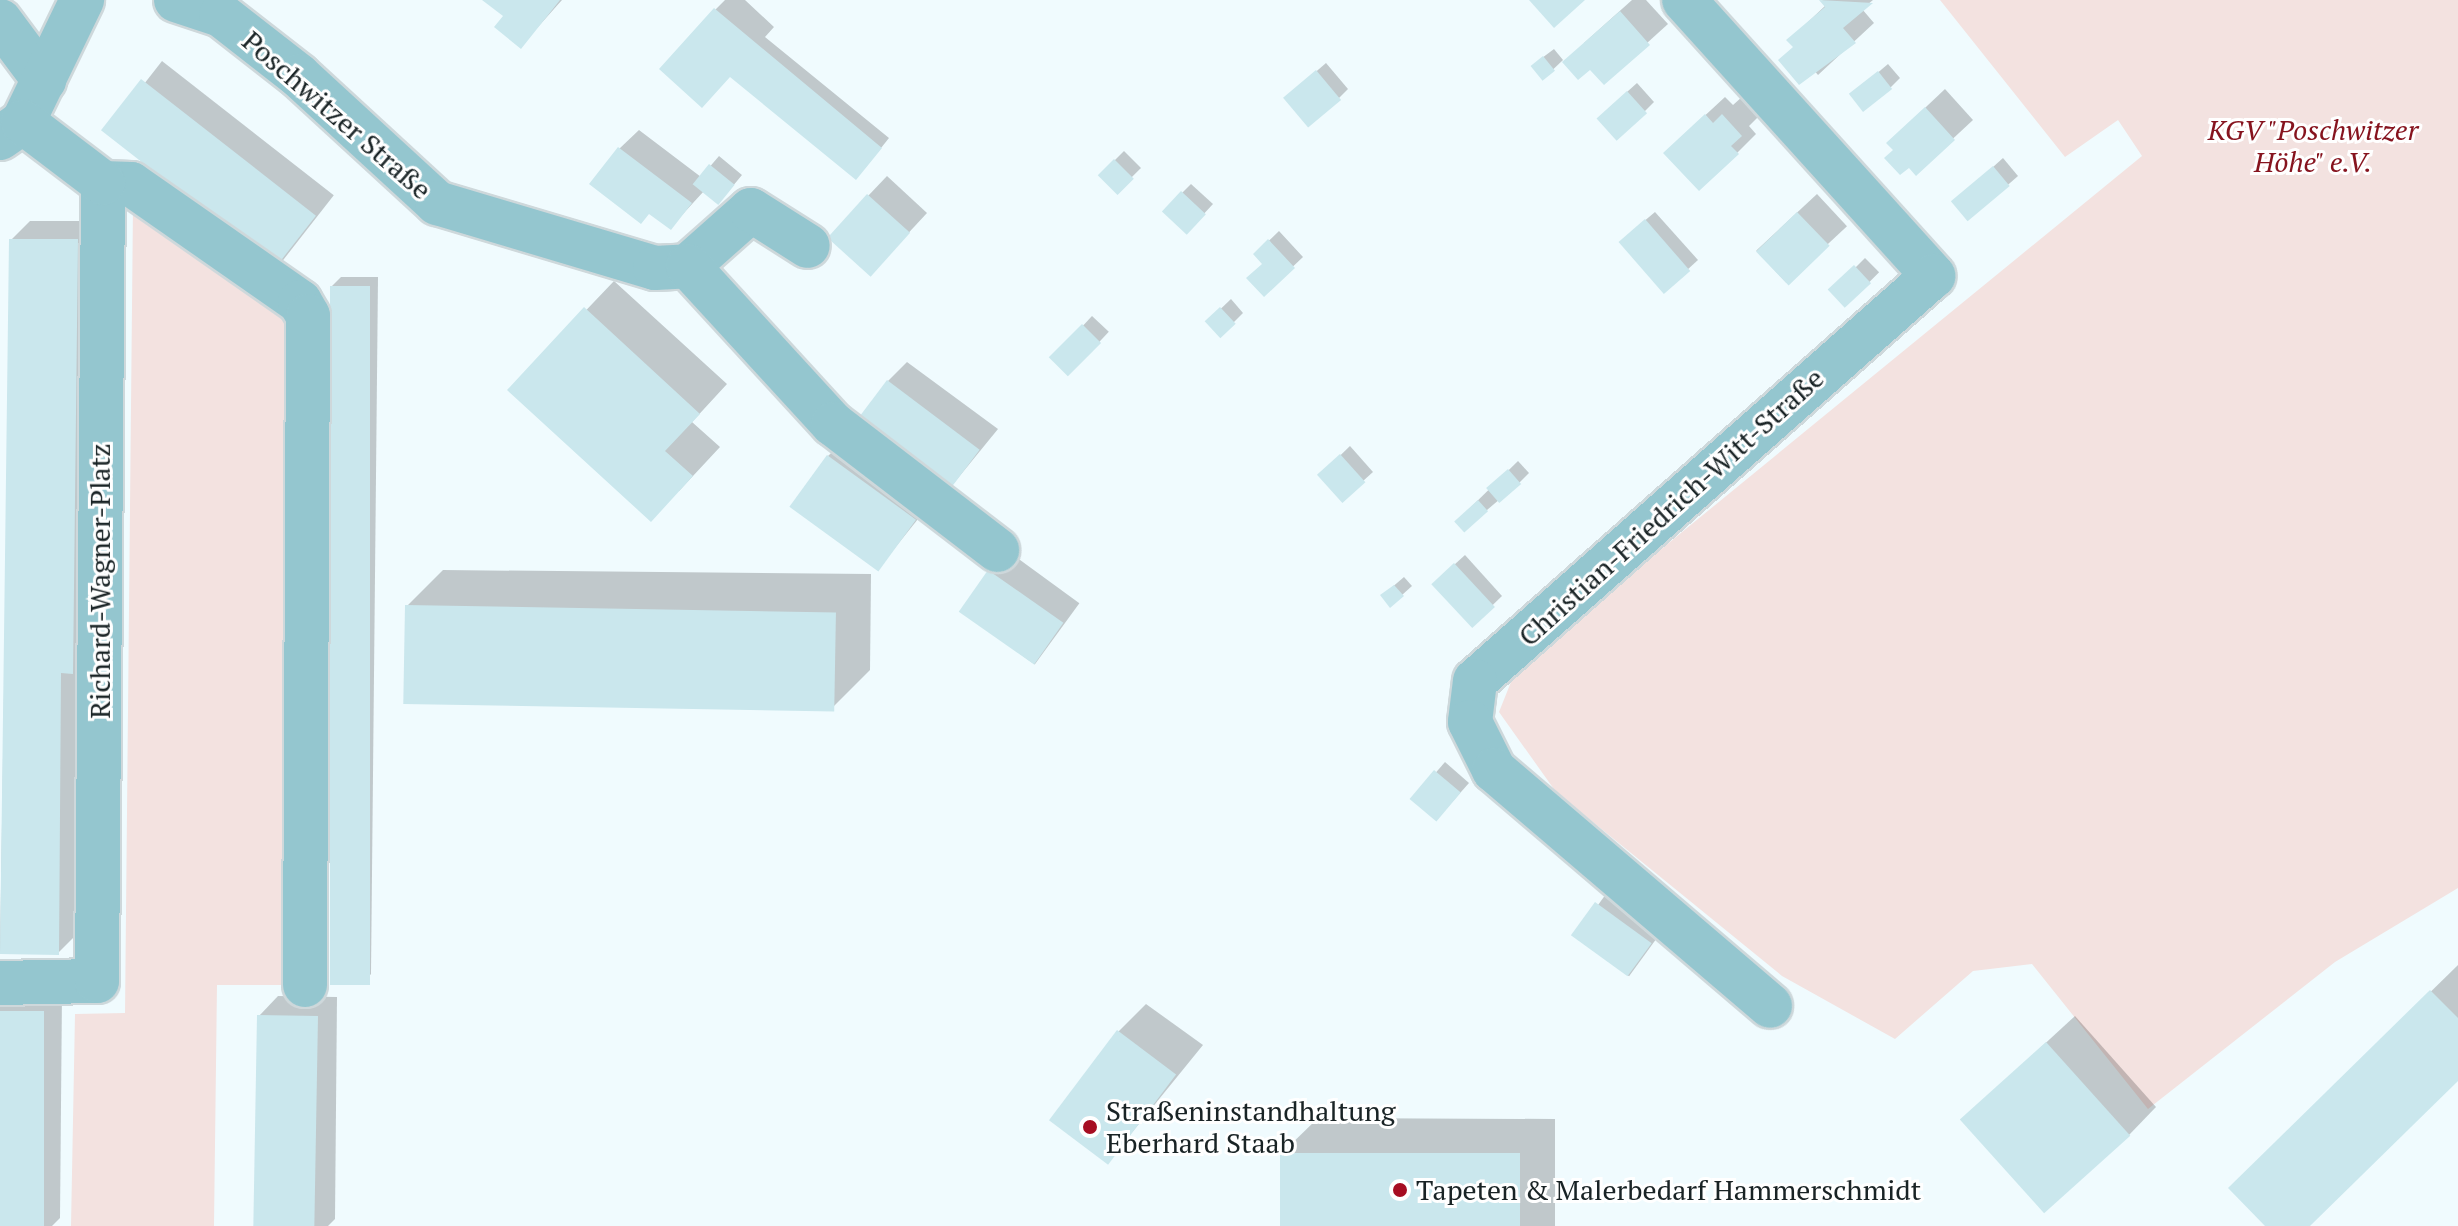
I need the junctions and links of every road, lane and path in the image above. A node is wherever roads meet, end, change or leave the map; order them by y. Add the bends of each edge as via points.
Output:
1 (82, 0) edge
2 (176, 0) edge
3 (1684, 0) edge
4 (0, 21) edge
5 (44, 80) junction
6 (12, 130) edge
7 (103, 183) junction
8 (808, 246) dead end
9 (688, 266) junction
10 (997, 550) dead end
11 (0, 983) edge
12 (305, 985) dead end
13 (1770, 1006) dead end

1 - 5 street
2 - 9 street, Poschwitzer Straße via 221,15 437,203 655,268
3 - 13 street, Christian-Friedrich-Witt-Straße via 1933,276 1475,681 1470,722 1494,770
4 - 5 street
5 - 6 street
6 - 7 street
7 - 11 street, Richard-Wagner-Platz via 97,981
7 - 12 street via 131,184 300,302 308,316
8 - 9 street via 751,210
9 - 10 street via 833,424

